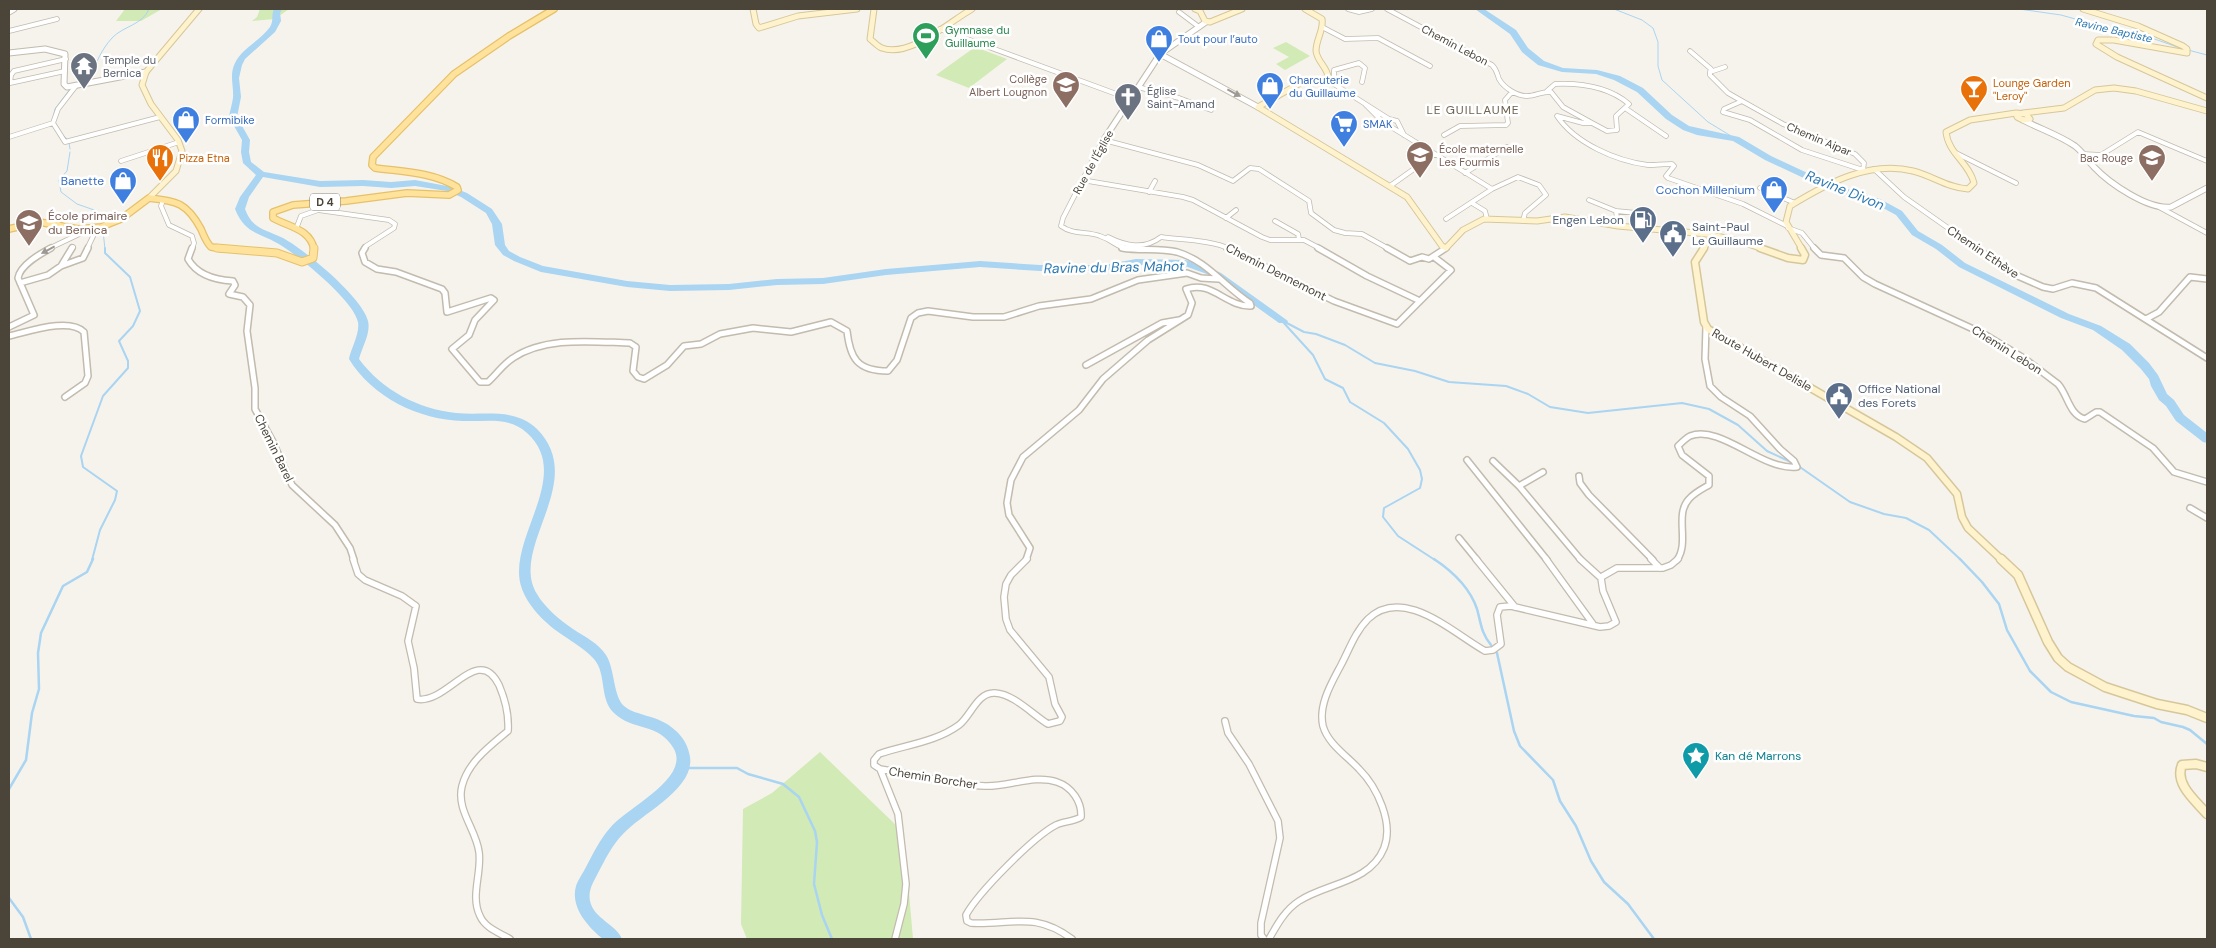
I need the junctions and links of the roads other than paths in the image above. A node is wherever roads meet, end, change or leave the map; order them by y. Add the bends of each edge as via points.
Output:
1 (14, 9) edge
2 (199, 9) edge
3 (554, 9) edge
4 (753, 9) edge
5 (857, 9) edge
6 (874, 9) edge
7 (972, 9) edge
8 (1195, 9) edge
9 (1230, 9) edge
10 (1239, 9) edge
11 (1304, 9) edge
12 (1348, 9) edge
13 (1372, 9) edge
14 (1387, 9) edge
15 (2083, 9) edge
16 (9, 12) edge
17 (1179, 12) dead end
18 (58, 19) dead end
19 (1206, 22) junction
20 (1199, 27) junction
21 (1322, 27) junction
22 (940, 29) junction
23 (9, 31) edge
24 (1690, 51) dead end
25 (9, 53) edge
26 (1160, 54) junction
27 (66, 59) junction
28 (1430, 66) dead end
29 (1725, 67) dead end
30 (65, 71) junction
31 (146, 72) junction
32 (1710, 72) junction
33 (1326, 79) junction
34 (1362, 82) dead end
35 (10, 83) edge
36 (75, 87) junction
37 (1138, 87) junction
38 (9, 89) edge
39 (1547, 91) junction
40 (1512, 92) junction
41 (2207, 98) edge
42 (1130, 99) junction
43 (1742, 101) junction
44 (1365, 104) junction
45 (1258, 107) junction
46 (1625, 108) junction
47 (1211, 110) dead end
48 (2207, 111) edge
49 (2016, 115) junction
50 (160, 117) junction
51 (2029, 118) junction
52 (53, 123) junction
53 (1592, 123) junction
54 (1404, 135) junction
55 (1444, 135) dead end
56 (1666, 136) dead end
57 (9, 137) edge
58 (179, 142) junction
59 (1102, 142) junction
60 (1508, 146) dead end
61 (1953, 152) junction
62 (1435, 154) junction
63 (2083, 154) junction
64 (121, 161) dead end
65 (2207, 161) edge
66 (1874, 169) junction
67 (1864, 170) junction
68 (1465, 173) junction
69 (1082, 180) junction
70 (1155, 181) dead end
71 (2016, 183) dead end
72 (1390, 186) junction
73 (1760, 188) dead end
74 (2207, 188) edge
75 (1492, 189) junction
76 (1148, 192) junction
77 (149, 198) junction
78 (164, 200) junction
79 (1589, 200) dead end
80 (1472, 203) junction
81 (1794, 203) junction
82 (2158, 206) junction
83 (1236, 210) dead end
84 (1616, 211) junction
85 (1637, 213) dead end
86 (1226, 218) junction
87 (1446, 219) dead end
88 (1487, 219) junction
89 (1275, 221) dead end
90 (1523, 221) junction
91 (1618, 226) junction
92 (2196, 226) junction
93 (1788, 227) junction
94 (2207, 227) edge
95 (94, 228) junction
96 (296, 228) junction
97 (9, 229) edge
98 (2207, 233) edge
99 (1096, 234) junction
100 (1713, 235) junction
101 (1299, 239) junction
102 (73, 247) dead end
103 (1446, 248) junction
104 (1434, 257) junction
105 (61, 266) junction
106 (1216, 277) junction
107 (2207, 279) edge
108 (20, 283) junction
109 (1420, 301) junction
110 (2146, 319) junction
111 (1180, 320) junction
112 (9, 327) edge
113 (1706, 327) junction
114 (9, 336) edge
115 (2207, 358) edge
116 (1086, 365) dead end
117 (65, 397) dead end
118 (1467, 460) dead end
119 (1493, 460) dead end
120 (1543, 472) dead end
121 (1579, 476) dead end
122 (2207, 482) edge
123 (1519, 486) junction
124 (2190, 508) dead end
125 (2207, 518) edge
126 (1459, 538) dead end
127 (1660, 568) junction
128 (1601, 578) junction
129 (1515, 608) junction
130 (1594, 626) junction
131 (2207, 718) edge
132 (1225, 720) dead end
133 (2207, 767) edge
134 (880, 769) junction
135 (2207, 814) edge
136 (510, 939) edge
137 (895, 939) edge
138 (1072, 939) edge
139 (1264, 939) edge
140 (1269, 939) edge

1 - 16 street
2 - 31 main road
3 - 96 main road, D 4 via 454,74 374,157 371,164 375,168 426,174 457,186 458,190 449,195 407,193 293,205 272,214 276,220
4 - 5 main road via 756,24 763,28 798,16
6 - 22 main road via 870,39 883,50 909,47
7 - 22 main road
8 - 19 main road via 1200,11
9 - 10 main road
10 - 19 main road
11 - 21 main road via 1322,19
12 - 13 street via 1359,12
14 - 40 street, Chemin Lebon via 1492,64 1499,72 1499,79
15 - 41 main road via 2138,26 2184,46 2187,53 2114,40 2098,40 2096,44
17 - 20 street
18 - 23 street
19 - 20 street, Rue de l'Église
20 - 26 street, Rue de l'Église
21 - 28 street via 1345,39 1378,38
21 - 33 main road via 1316,51 1328,72
22 - 42 street
24 - 32 street via 1711,69
25 - 27 street via 54,50 65,54
26 - 37 street, Rue de l'Église
26 -> 45 street
27 - 30 street
27 - 35 street via 14,71
29 - 32 street
30 - 35 street
30 - 36 street via 64,84
31 - 36 street
31 - 50 main road via 142,85
32 - 43 street, Chemin Aipar via 1728,93
33 - 34 street via 1334,78 1334,70 1356,63 1365,68
33 - 44 street
33 - 45 main road via 1304,81
35 - 38 street
36 - 52 street via 58,109
37 - 42 street, Rue de l'Église
37 - 47 street
39 - 40 street via 1528,97
39 - 46 street via 1562,83 1602,90 1627,101 1629,104
39 - 53 street via 1556,95 1563,107
40 - 55 street via 1505,100 1506,125 1460,126
42 - 59 street, Rue de l'Église
43 - 67 street, Chemin Aipar via 1783,124 1855,154 1864,163
43 - 67 street, Chemin Aipar via 1724,109 1724,112 1750,120 1802,150
44 - 54 street via 1383,122
44 - 54 street via 1397,122
45 - 72 main road
46 - 53 street via 1616,116 1617,130 1613,132
46 - 56 street
48 - 51 main road via 2136,91 2109,88 2095,90 2064,108
49 - 51 main road
49 - 51 main road via 2023,113
49 - 61 main road via 1973,119 1950,128 1946,137
50 - 52 street via 65,142
50 - 58 main road
51 - 63 street
52 - 57 street
53 - 93 street, Chemin Lebon via 1557,116 1578,138 1592,146 1645,164 1672,164 1668,178 1744,204
54 - 62 street
58 - 64 street
58 - 77 main road via 181,156 176,171
59 - 69 street, Rue de l'Église
59 - 104 street via 1198,165 1233,181 1250,168 1259,169 1309,201 1310,213 1339,233 1357,232 1410,261
60 - 68 street
61 - 66 main road via 1974,175 1974,183 1968,189 1899,168
61 - 71 street
62 - 68 street
62 - 72 street
63 - 65 street via 2101,154 2138,132
63 - 82 street via 2106,178
66 - 67 main road
66 - 110 street, Chemin Ethève via 1904,197 2011,273 2048,288 2082,284 2114,298
67 - 81 main road
68 - 75 street
69 - 76 street
69 - 99 street, Rue de l'Église via 1061,226 1076,233
70 - 76 street
72 - 103 main road via 1407,197
73 - 81 street
74 - 82 street via 2169,208
75 - 80 street
75 - 90 street via 1518,177 1546,191 1545,196 1523,215
76 - 86 street via 1183,197
77 - 78 main road, D 4
77 - 95 main road via 115,223
78 - 96 main road, D 4 via 184,204 191,210 211,247 284,255 300,263 307,262 313,258 314,246 308,235
78 - 136 street, Chemin Barel via 161,206 169,225 192,236 190,265 220,281 233,281 235,285 229,294 243,297 250,305 247,330 255,409 292,485 335,526 350,548 358,574 416,606 408,644 417,699 426,701 471,672 486,669 501,691 508,731 471,766 460,797 478,845 476,907 479,916 483,923
79 - 84 street
80 - 87 street
80 - 88 street via 1485,211
81 - 93 main road via 1786,214
82 - 92 street
83 - 86 street
84 - 85 street
84 - 91 street
86 - 101 street via 1270,240
88 - 90 main road
88 - 103 main road via 1463,230
89 - 101 street via 1299,235
90 - 91 main road via 1565,217
91 - 100 main road
92 - 94 street
92 - 98 street
93 - 100 main road via 1805,256 1803,260
93 - 122 street, Chemin Lebon via 1804,235 1819,255 1844,258 1862,276 1883,289 1964,324 2044,373 2060,386 2076,416 2085,419 2096,412 2107,415 2153,448 2174,472
95 - 97 main road via 39,222
95 - 105 street via 94,236 83,258
95 -> 108 street via 36,256 19,272
96 - 106 street via 301,216 318,210 389,220 395,224 394,228 366,246 362,253 365,262 377,269 396,272 442,289 447,312 492,298 494,300 476,320 469,335 452,349 480,382 488,382 516,356 575,342 630,343 636,347 637,355 633,372 644,379 667,365 684,346 701,344 720,334 753,328 791,332 832,322 847,331 853,358 882,372 888,371 897,360 911,318 918,313 1004,317 1044,304 1091,299 1138,280 1188,274 1201,278
99 - 106 street via 1121,248 1170,250 1205,264
99 - 109 street, Chemin Dennemont via 1144,245 1161,237 1200,243 1217,242 1334,301 1397,324
100 - 113 main road, Route Hubert Delisle via 1695,262
101 - 109 street
102 - 105 street
103 - 104 street
104 - 109 street via 1451,270
105 - 108 street via 48,275
106 - 111 street via 1251,306 1229,302 1211,289 1190,286 1186,289 1191,307
107 - 110 street via 2190,277 2159,312
108 - 112 street via 34,315
110 - 115 street, Chemin Ethève
111 - 116 street via 1162,323
111 - 134 street, Chemin Borcher via 1148,340 1103,379 1079,410 1023,457 1011,480 1007,503 1009,515 1030,548 1027,559 1005,584 1007,622 1049,677 1055,704 1062,717 1060,721 1048,724 1003,695 991,693 981,699 960,724 944,734 879,754 874,765
113 - 127 street via 1705,359 1710,386 1750,416 1797,467 1781,466 1708,436 1695,434 1684,438 1678,446 1682,455 1709,476 1710,482 1684,506 1679,559
113 - 131 main road, Route Hubert Delisle via 1927,458 1957,494 1968,528 2018,575 2048,642 2068,667 2105,687
114 - 117 street via 63,325 72,325 84,332 88,376
118 - 130 street via 1553,568
119 - 123 street
120 - 123 street
121 - 127 street via 1589,495
123 - 128 street via 1584,564
124 - 125 street
126 - 129 street
127 - 128 street via 1617,568
128 - 130 street via 1601,591 1614,612 1616,622 1609,626
129 - 130 street
129 - 140 street via 1500,607 1497,615 1501,644 1485,651 1407,607 1386,608 1362,626 1328,692 1323,726 1366,776 1381,804 1386,822 1383,849 1359,876 1305,898 1290,908
132 - 139 street via 1228,733 1249,764 1278,820 1280,838 1261,923
133 - 135 main road via 2182,765 2179,772 2182,784
134 - 137 street via 898,814 906,884
134 - 138 street, Chemin Borcher via 980,786 1041,780 1057,781 1068,788 1083,809 1082,817 1054,826 977,898 966,915 971,923 1032,922 1049,926

